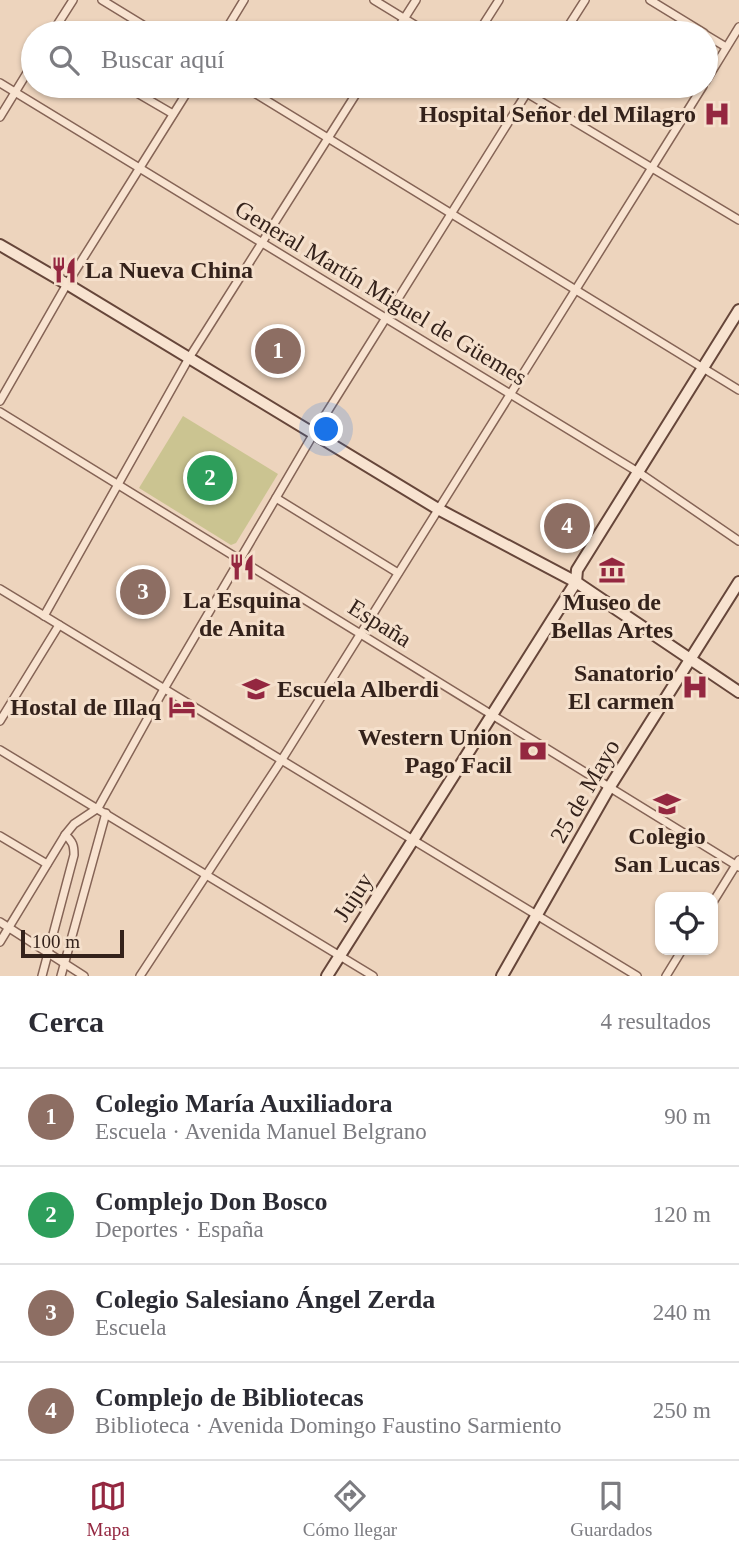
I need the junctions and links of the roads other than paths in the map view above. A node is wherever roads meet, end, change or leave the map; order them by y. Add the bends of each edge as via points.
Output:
1 (73, 0) edge
2 (102, 0) edge
3 (244, 0) edge
4 (374, 0) edge
5 (416, 0) edge
6 (499, 0) edge
7 (585, 0) edge
8 (650, 0) edge
9 (404, 19) junction
10 (60, 21) edge
11 (136, 21) edge
12 (231, 21) edge
13 (407, 21) edge
14 (486, 21) edge
15 (572, 21) edge
16 (684, 21) edge
17 (739, 27) edge
18 (718, 42) edge
19 (726, 47) junction
20 (718, 61) edge
21 (0, 83) edge
22 (21, 83) edge
23 (15, 93) junction
24 (21, 97) edge
25 (23, 98) edge
26 (146, 98) edge
27 (183, 98) edge
28 (263, 98) edge
29 (353, 98) edge
30 (523, 98) edge
31 (543, 98) edge
32 (696, 98) edge
33 (173, 114) junction
34 (0, 117) edge
35 (329, 137) junction
36 (139, 168) junction
37 (652, 168) junction
38 (451, 213) junction
39 (739, 220) edge
40 (261, 243) junction
41 (0, 245) edge
42 (67, 284) junction
43 (576, 289) junction
44 (739, 310) edge
45 (386, 318) junction
46 (189, 358) junction
47 (702, 368) junction
48 (739, 390) edge
49 (510, 394) junction
50 (0, 401) edge
51 (0, 412) edge
52 (314, 433) junction
53 (638, 472) junction
54 (117, 485) junction
55 (276, 498) junction
56 (438, 509) junction
57 (739, 541) edge
58 (241, 559) junction
59 (398, 573) junction
60 (576, 582) junction
61 (739, 582) edge
62 (0, 589) edge
63 (44, 615) junction
64 (59, 625) junction
65 (359, 633) junction
66 (690, 659) junction
67 (164, 689) junction
68 (739, 692) edge
69 (492, 715) junction
70 (0, 721) edge
71 (0, 750) edge
72 (281, 761) junction
73 (608, 788) junction
74 (98, 808) junction
75 (106, 813) junction
76 (65, 835) junction
77 (0, 836) edge
78 (414, 840) junction
79 (47, 864) junction
80 (738, 864) edge
81 (206, 873) junction
82 (718, 894) edge
83 (537, 916) junction
84 (0, 922) edge
85 (9, 928) junction
86 (0, 942) edge
87 (48, 953) junction
88 (340, 955) junction
89 (679, 955) edge
90 (65, 963) junction
91 (42, 976) edge
92 (61, 976) edge
93 (84, 976) edge
94 (140, 976) edge
95 (327, 976) edge
96 (373, 976) edge
97 (502, 976) edge
98 (637, 976) edge
99 (666, 976) edge

1 - 10 street
2 - 11 street
3 - 12 street
4 - 9 street
5 - 9 street
6 - 14 street
7 - 15 street
8 - 16 street
9 - 13 street
17 - 19 street
18 - 19 street
19 - 20 street
21 - 23 street, General Martín Miguel de Güemes
22 - 23 street
23 - 24 street, General Martín Miguel de Güemes
23 - 34 street
25 - 36 street, General Martín Miguel de Güemes
26 - 33 street
27 - 33 street
28 - 35 street
29 - 35 street
30 - 38 street
31 - 37 street
32 - 37 street
33 - 36 street
35 - 38 street
35 - 40 street
36 - 40 street, General Martín Miguel de Güemes
36 - 42 street
37 - 39 street
37 - 43 street
38 - 43 street
38 - 45 street
40 - 45 street, General Martín Miguel de Güemes
40 - 46 street
41 - 42 main road
42 - 46 main road
42 - 50 street
43 - 47 street
43 - 49 street
44 - 47 main road, Jujuy
45 - 49 street, General Martín Miguel de Güemes
45 - 52 street
46 - 52 main road
46 - 54 street
47 - 48 street
47 - 53 main road, Jujuy
49 - 53 street, General Martín Miguel de Güemes
49 - 56 street
51 - 54 street, España
52 - 55 street
52 - 56 main road
53 - 57 street, General Martín Miguel de Güemes
53 - 60 main road, Jujuy via 578,570
54 - 58 street, España
54 - 63 street
55 - 58 street
55 - 59 street
56 - 59 street
56 - 60 main road
58 - 65 street, España
58 - 67 street
59 - 65 street
60 - 66 main road
60 - 69 main road, Jujuy
61 - 66 main road, 25 de Mayo
62 - 63 street
63 - 64 street
64 - 67 street
64 - 70 street
65 - 69 street, España
65 - 72 street
66 - 68 main road
66 - 73 main road, 25 de Mayo
67 - 72 street
67 - 74 street
69 - 73 street, España
69 - 78 main road, Jujuy
71 - 74 street
72 - 78 street
72 - 81 street
73 - 80 street, España
73 - 83 main road, 25 de Mayo
74 - 75 street
74 - 76 street
75 - 81 street
75 - 90 street
76 - 79 street
76 - 87 street via 71,839 74,855
77 - 79 street
78 - 83 street
78 - 88 main road, Jujuy
79 - 85 street
80 - 82 street
81 - 88 street
81 - 94 street
83 - 97 main road, 25 de Mayo
83 - 98 street
84 - 85 street
85 - 86 street
85 - 87 street
87 - 90 street
87 - 91 street
88 - 95 main road, Jujuy
88 - 96 street
89 - 99 street
90 - 92 street
90 - 93 street

